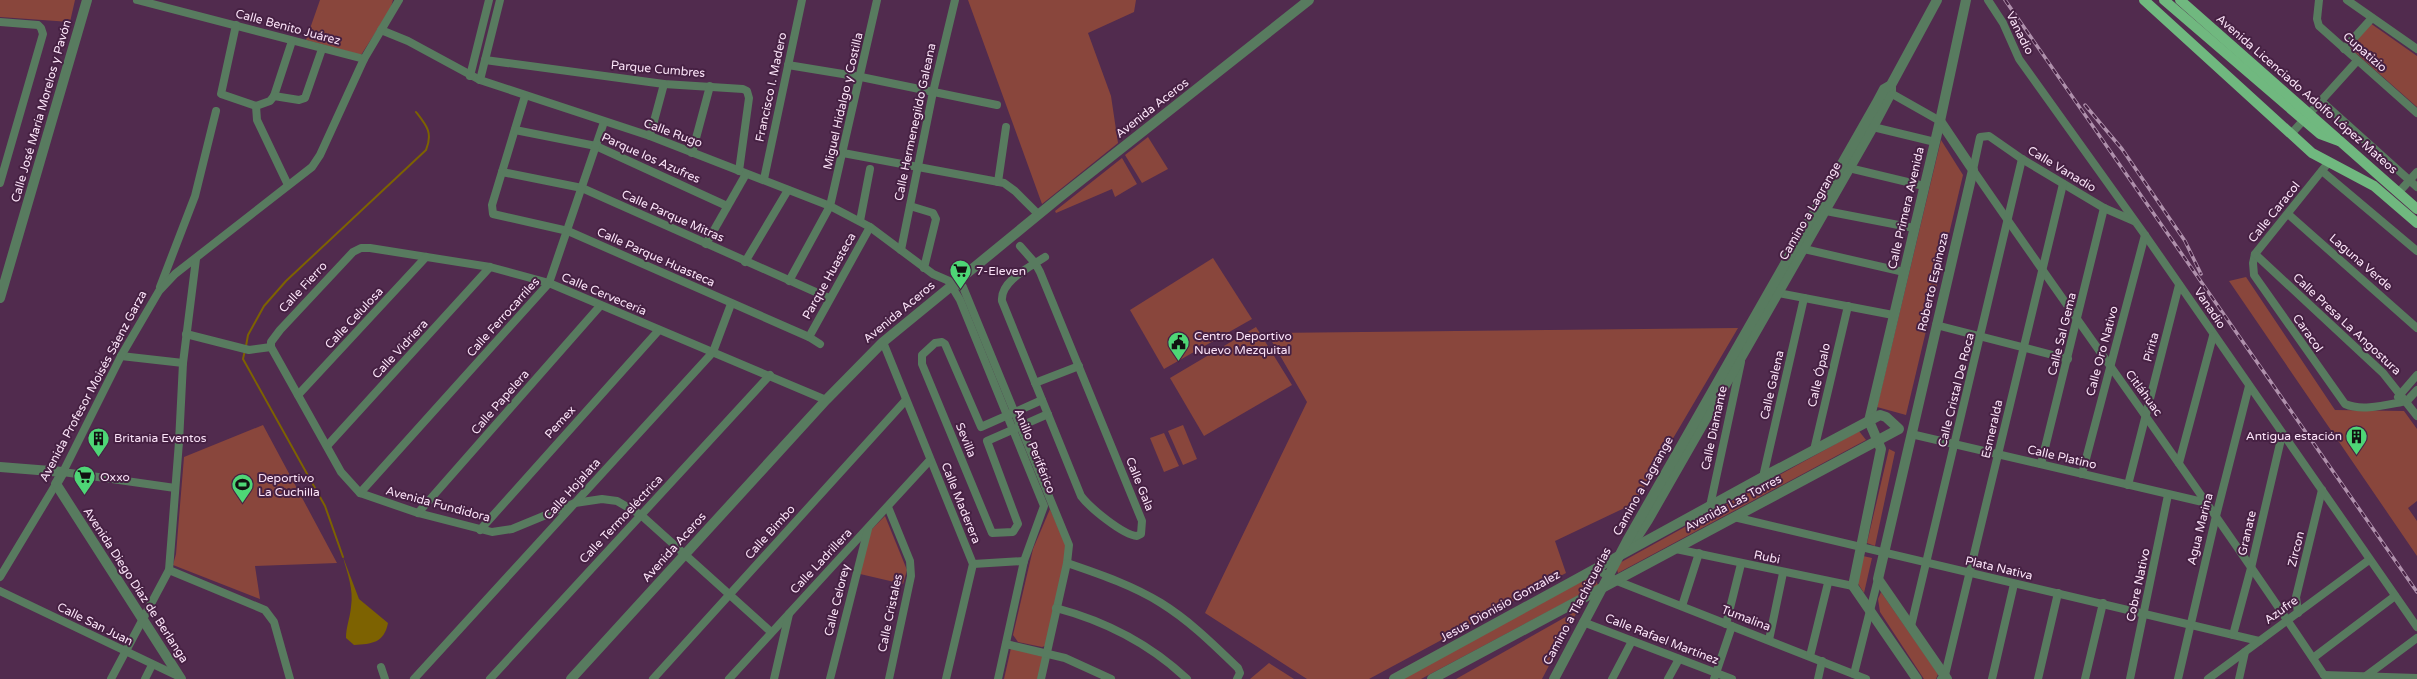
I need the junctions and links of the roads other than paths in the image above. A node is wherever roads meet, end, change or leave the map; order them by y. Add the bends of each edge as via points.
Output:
1 (86, 0) edge
2 (137, 0) edge
3 (399, 0) edge
4 (489, 0) edge
5 (500, 0) edge
6 (802, 0) edge
7 (877, 0) edge
8 (955, 0) edge
9 (1309, 0) edge
10 (1937, 0) edge
11 (1966, 0) edge
12 (1988, 0) edge
13 (2136, 0) edge
14 (2164, 0) edge
15 (2180, 0) edge
16 (2320, 0) edge
17 (2347, 0) edge
18 (2148, 4) edge
19 (486, 14) junction
20 (495, 16) junction
21 (2372, 18) junction
22 (0, 22) edge
23 (236, 25) junction
24 (381, 30) junction
25 (292, 41) junction
26 (322, 48) junction
27 (2344, 49) junction
28 (2417, 49) edge
29 (364, 59) junction
30 (485, 60) junction
31 (2357, 61) junction
32 (788, 65) junction
33 (470, 76) junction
34 (861, 77) junction
35 (480, 80) junction
36 (664, 84) junction
37 (710, 86) junction
38 (1889, 89) junction
39 (933, 92) junction
40 (274, 96) junction
41 (525, 96) junction
42 (2320, 100) junction
43 (256, 106) junction
44 (997, 106) dead end
45 (216, 111) dead end
46 (2417, 113) edge
47 (2307, 117) junction
48 (1940, 121) junction
49 (604, 122) junction
50 (1006, 127) dead end
51 (1873, 127) junction
52 (515, 130) junction
53 (2292, 134) junction
54 (650, 136) junction
55 (1980, 137) joint
56 (1935, 142) junction
57 (596, 146) junction
58 (692, 153) junction
59 (844, 153) junction
60 (2022, 159) junction
61 (918, 167) junction
62 (2325, 167) junction
63 (1849, 168) junction
64 (870, 169) dead end
65 (1973, 170) junction
66 (502, 172) junction
67 (743, 172) junction
68 (2417, 172) edge
69 (764, 179) junction
70 (2409, 180) junction
71 (998, 182) junction
72 (0, 183) edge
73 (2063, 184) junction
74 (288, 185) junction
75 (1924, 186) junction
76 (2417, 187) edge
77 (582, 188) junction
78 (788, 190) junction
79 (2399, 192) junction
80 (727, 206) junction
81 (830, 206) junction
82 (910, 206) junction
83 (1822, 208) junction
84 (2104, 208) junction
85 (2417, 209) edge
86 (1038, 214) junction
87 (2288, 214) junction
88 (860, 221) junction
89 (2134, 221) junction
90 (2008, 222) junction
91 (2417, 224) edge
92 (870, 227) junction
93 (1914, 228) junction
94 (568, 231) junction
95 (2145, 235) junction
96 (706, 244) junction
97 (1020, 246) dead end
98 (361, 248) joint
99 (1804, 249) junction
100 (900, 250) junction
101 (2417, 251) edge
102 (2255, 254) junction
103 (426, 257) junction
104 (1045, 257) dead end
105 (196, 259) junction
106 (745, 262) junction
107 (1035, 263) junction
108 (490, 267) junction
109 (924, 268) junction
110 (1904, 272) junction
111 (2042, 272) junction
112 (789, 281) junction
113 (2256, 281) joint
114 (951, 282) junction
115 (549, 283) junction
116 (2179, 285) junction
117 (158, 291) junction
118 (1778, 293) junction
119 (0, 298) edge
120 (829, 298) junction
121 (1804, 298) junction
122 (731, 304) junction
123 (600, 306) junction
124 (1848, 306) junction
125 (1893, 315) junction
126 (2077, 322) junction
127 (1936, 325) junction
128 (2417, 328) edge
129 (659, 330) junction
130 (186, 334) junction
131 (2213, 336) junction
132 (809, 337) junction
133 (1981, 337) junction
134 (883, 342) junction
135 (820, 344) dead end
136 (271, 347) junction
137 (2023, 348) junction
138 (713, 352) junction
139 (1742, 355) junction
140 (121, 356) junction
141 (2068, 358) junction
142 (183, 363) junction
143 (1079, 366) junction
144 (2110, 368) junction
145 (770, 375) junction
146 (2417, 375) edge
147 (1035, 383) junction
148 (2249, 386) junction
149 (2417, 390) edge
150 (2401, 393) junction
151 (298, 395) junction
152 (826, 400) junction
153 (1042, 400) junction
154 (905, 401) junction
155 (2407, 401) junction
156 (2393, 403) junction
157 (1011, 414) junction
158 (1048, 414) junction
159 (2417, 416) edge
160 (2144, 417) junction
161 (1869, 421) junction
162 (1017, 428) junction
163 (1899, 430) junction
164 (1911, 434) junction
165 (2282, 435) junction
166 (1877, 440) junction
167 (1955, 444) junction
168 (327, 446) junction
169 (1814, 450) junction
170 (1998, 454) junction
171 (930, 460) junction
172 (2179, 463) junction
173 (2041, 464) junction
174 (0, 467) edge
175 (63, 472) junction
176 (2082, 474) junction
177 (1763, 477) junction
178 (56, 484) junction
179 (2128, 485) junction
180 (175, 488) junction
181 (2322, 490) junction
182 (360, 493) junction
183 (2168, 495) junction
184 (575, 503) junction
185 (2207, 503) junction
186 (1053, 504) junction
187 (1044, 506) junction
188 (1710, 506) junction
189 (888, 507) junction
190 (418, 513) junction
191 (642, 514) junction
192 (2216, 516) junction
193 (1734, 517) junction
194 (868, 528) junction
195 (480, 530) junction
196 (1624, 546) junction
197 (1861, 547) junction
198 (1676, 548) junction
199 (1884, 552) junction
200 (1699, 553) junction
201 (685, 554) junction
202 (1619, 556) junction
203 (2369, 560) junction
204 (1024, 561) junction
205 (1068, 563) junction
206 (1926, 563) junction
207 (973, 564) junction
208 (1741, 564) junction
209 (2251, 568) junction
210 (1596, 569) junction
211 (169, 570) junction
212 (1784, 573) junction
213 (1969, 574) junction
214 (0, 577) edge
215 (1612, 578) junction
216 (1878, 579) junction
217 (1828, 583) junction
218 (2014, 584) junction
219 (1853, 586) junction
220 (1601, 588) junction
221 (0, 591) edge
222 (2058, 593) junction
223 (729, 595) junction
224 (2395, 596) junction
225 (2103, 603) junction
226 (1682, 606) junction
227 (1056, 608) junction
228 (1869, 610) junction
229 (790, 613) junction
230 (2144, 613) junction
231 (2298, 613) junction
232 (142, 619) junction
233 (2288, 620) junction
234 (1583, 622) junction
235 (1729, 625) junction
236 (1911, 626) junction
237 (2189, 626) junction
238 (2417, 627) edge
239 (771, 632) junction
240 (2233, 635) junction
241 (2417, 638) edge
242 (1632, 640) junction
243 (1769, 640) junction
244 (2259, 641) junction
245 (1006, 644) junction
246 (124, 651) junction
247 (2245, 652) junction
248 (1046, 653) junction
249 (1810, 656) junction
250 (2313, 658) junction
251 (1679, 659) junction
252 (1822, 661) junction
253 (152, 665) junction
254 (381, 667) dead end
255 (1854, 674) junction
256 (1715, 676) edge
257 (2366, 676) junction
258 (2323, 677) edge
259 (180, 678) edge
260 (1944, 678) edge
261 (2417, 678) edge
262 (111, 679) edge
263 (145, 679) edge
264 (290, 679) edge
265 (385, 679) edge
266 (414, 679) edge
267 (490, 679) edge
268 (572, 679) edge
269 (653, 679) edge
270 (729, 679) edge
271 (774, 679) edge
272 (830, 679) edge
273 (888, 679) edge
274 (946, 679) edge
275 (998, 679) edge
276 (1041, 679) edge
277 (1111, 679) edge
278 (1187, 679) edge
279 (1237, 679) edge
280 (1394, 679) edge
281 (1432, 679) edge
282 (1554, 679) edge
283 (1612, 679) edge
284 (1668, 679) edge
285 (1732, 679) edge
286 (1818, 679) edge
287 (1866, 679) edge
288 (1917, 679) edge
289 (1992, 679) edge
290 (2038, 679) edge
291 (2085, 679) edge
292 (2130, 679) edge
293 (2178, 679) edge
294 (2208, 679) edge
295 (2240, 679) edge

1 - 119 street, Calle José María Morelos y Pavón
2 - 23 street, Calle Benito Juárez
3 - 24 street, Avenida Profesor Moisés Sáenz Garza
4 - 19 street
5 - 20 street
6 - 32 street, Francisco I. Madero
7 - 34 street, Miguel Hidalgo y Costilla
8 - 39 street, Calle Hermenegildo Galeana
9 - 86 street, Avenida Aceros
10 - 38 street, Camino a Lagrange
11 - 48 street, Calle Primera Avenida
12 - 89 street, Vanadio via 2004,23 2019,59
13 - 18 main road, Avenida Licenciado Adolfo López Mateos
14 - 47 main road
15 - 47 main road, Avenida Licenciado Adolfo López Mateos
16 - 27 street, Cupatizio via 2317,19 2319,26
17 - 21 street
18 - 53 main road, Avenida Licenciado Adolfo López Mateos
19 - 20 street
19 - 33 street
20 - 30 street
21 - 27 street
21 - 28 street
22 - 72 street via 38,25 43,30 42,42
23 - 25 street, Calle Benito Juárez
23 - 43 street via 221,90 223,96
24 - 29 street, Avenida Profesor Moisés Sáenz Garza
24 - 33 street, Calle Rugo via 408,41
25 - 26 street, Calle Benito Juárez
25 - 40 street
26 - 29 street, Calle Benito Juárez
26 - 40 street via 305,98 299,100
27 - 31 street, Cupatizio
29 - 74 street, Avenida Profesor Moisés Sáenz Garza via 316,161
30 - 35 street
30 - 36 street, Parque Cumbres
31 - 42 street
31 - 46 street, Cupatizio
32 - 34 street
32 - 69 street, Francisco I. Madero
33 - 35 street, Calle Rugo
34 - 39 street
34 - 59 street, Miguel Hidalgo y Costilla
35 - 41 street, Calle Rugo
36 - 37 street, Parque Cumbres
36 - 54 street
37 - 58 street
37 - 67 street, Parque Cumbres via 747,91 749,98
38 - 48 street
38 - 51 street, Camino a Lagrange
38 - 83 street, Camino a Lagrange
39 - 44 street
39 - 61 street, Calle Hermenegildo Galeana
40 - 43 street via 265,104
41 - 49 street, Calle Rugo
41 - 52 street
42 - 47 street
42 - 70 street
43 - 74 street via 257,120
45 - 117 street via 195,196
47 - 53 street
47 - 79 main road, Avenida Licenciado Adolfo López Mateos via 2320,134 2341,141
48 - 56 street, Calle Primera Avenida
48 - 65 street, Citláhuac
49 - 54 street, Calle Rugo
49 - 57 street, Calle Ferrocarriles
50 - 71 street
51 - 56 street
51 - 63 street, Camino a Lagrange
52 - 57 street, Parque los Azufres
52 - 66 street
53 - 62 main road, Avenida Licenciado Adolfo López Mateos
54 - 58 street, Calle Rugo
55 - 60 street, Calle Vanadio via 1989,136
55 - 65 street, Roberto Espinoza
56 - 75 street, Calle Primera Avenida
57 - 77 street, Calle Ferrocarriles
57 - 80 street, Parque los Azufres
58 - 67 street, Calle Rugo
59 - 61 street
59 - 81 street, Miguel Hidalgo y Costilla
60 - 73 street, Calle Vanadio
60 - 90 street, Calle Cristal De Roca
61 - 71 street
61 - 82 street, Calle Hermenegildo Galeana
62 - 87 street, Calle Caracol
62 - 91 main road, Avenida Licenciado Adolfo López Mateos via 2374,186
62 - 101 street
63 - 75 street
63 - 83 street, Camino a Lagrange
64 - 88 street
65 - 90 street, Citláhuac
65 - 127 street, Roberto Espinoza
66 - 77 street, Calle Parque Mitras
66 - 94 street, Calle Parque Huasteca via 491,210 493,214
67 - 69 street, Calle Rugo
67 - 80 street
68 - 70 street
69 - 78 street, Calle Rugo
70 - 76 street
70 - 79 street
71 - 86 street via 1010,187
73 - 84 street, Calle Vanadio
73 - 111 street, Esmeralda
74 - 105 street, Avenida Profesor Moisés Sáenz Garza
75 - 93 street, Calle Primera Avenida
77 - 94 street, Calle Ferrocarriles
77 - 96 street, Calle Parque Mitras
78 - 81 street, Calle Rugo
78 - 106 street
79 - 85 main road, Avenida Licenciado Adolfo López Mateos
80 - 96 street
81 - 88 street, Calle Rugo
81 - 112 street, Miguel Hidalgo y Costilla
82 - 100 street, Calle Hermenegildo Galeana
82 - 109 street via 933,213 936,219
83 - 93 street
83 - 99 street, Camino a Lagrange
83 - 196 street, Camino a Lagrange
84 - 89 street, Calle Vanadio
84 - 126 street, Calle Sal Gema
86 - 114 street, Avenida Aceros
87 - 102 street, Calle Caracol
87 - 128 street, Laguna Verde
88 - 92 street, Calle Rugo
89 - 95 street, Vanadio
90 - 111 street, Citláhuac
90 - 133 street, Calle Cristal De Roca
92 - 100 street, Calle Rugo
92 - 120 street, Parque Huasteca
93 - 110 street, Calle Primera Avenida
94 - 115 street, Calle Ferrocarriles
94 - 122 street, Calle Parque Huasteca
95 - 116 street, Vanadio
95 - 144 street, Calle Oro Nativo
96 - 106 street, Calle Parque Mitras
97 - 107 street, Calle Gala
98 - 103 street, Calle Cervecería via 384,249
98 - 136 street, Calle Fierro via 346,259 280,330 271,342
99 - 110 street
99 - 118 street, Camino a Lagrange
100 - 109 street, Calle Rugo
102 - 113 street, Calle Caracol via 2252,269
102 - 150 street, Calle Presa La Angostura via 2384,373
103 - 108 street, Calle Cervecería
103 - 151 street, Calle Celulosa
104 - 107 street, Calle Gala
105 - 117 street, Avenida Profesor Moisés Sáenz Garza
105 - 130 street
106 - 112 street, Calle Parque Mitras
107 - 143 street, Calle Gala
107 - 147 street, Calle Gala via 1006,286 1001,294
108 - 115 street, Calle Cervecería
108 - 168 street, Calle Vidriera
109 - 114 street, Calle Rugo
110 - 125 street, Calle Primera Avenida
111 - 126 street, Citláhuac
111 - 137 street, Esmeralda
112 - 120 street, Calle Parque Mitras
113 - 156 street, Caracol via 2345,404 2354,406
114 - 134 street, Avenida Aceros
114 - 157 street, Anillo Periférico via 974,324
115 - 123 street, Calle Cervecería
115 - 182 street, Calle Ferrocarriles
116 - 131 street, Vanadio
116 - 160 street, Pirita
117 - 140 street, Avenida Profesor Moisés Sáenz Garza
118 - 121 street
118 - 139 street, Camino a Lagrange
120 - 132 street, Parque Huasteca
121 - 124 street
121 - 177 street, Calle Galena
122 - 132 street, Calle Parque Huasteca
122 - 138 street, Calle Hojalata
123 - 129 street, Calle Cervecería
123 - 190 street, Calle Papelera
124 - 125 street
124 - 169 street, Calle Ópalo
125 - 161 street, Calle Primera Avenida
126 - 141 street, Calle Sal Gema
126 - 144 street, Citláhuac
127 - 133 street
127 - 164 street, Roberto Espinoza
129 - 138 street, Calle Cervecería
129 - 195 street, Pemex
130 - 136 street via 245,349
130 - 142 street
131 - 148 street, Vanadio
131 - 172 street
132 - 135 street, Calle Parque Huasteca
133 - 137 street
133 - 167 street, Calle Cristal De Roca
134 - 152 street, Avenida Aceros
134 - 154 street, Calle Maderera
136 - 151 street, Avenida Fundidora
137 - 141 street
137 - 170 street, Esmeralda
138 - 145 street, Calle Cervecería
138 - 184 street, Calle Hojalata
139 - 188 street, Calle Diamante
139 - 196 street, Camino a Lagrange via 1648,520 1637,536
140 - 142 street
140 - 175 street, Avenida Profesor Moisés Sáenz Garza
141 - 173 street, Calle Sal Gema
142 - 180 street
143 - 147 street
143 - 158 street, Calle Gala via 1142,521 1141,534 1132,536 1086,503
144 - 160 street, Citláhuac
144 - 176 street, Calle Oro Nativo
145 - 152 street, Calle Cervecería
145 - 191 street, Calle Termoeléctrica
146 - 150 street
147 - 153 street, Calle Gala
148 - 165 street, Vanadio
148 - 192 street, Agua Marina
149 - 155 street
150 - 155 street, Calle Presa La Angostura
150 - 156 street
151 - 168 street, Avenida Fundidora
152 - 201 street, Avenida Aceros
153 - 157 street
153 - 158 street, Calle Gala
154 - 171 street, Calle Maderera
154 - 223 street, Calle Bimbo
155 - 156 street
155 - 159 street, Calle Presa La Angostura
157 - 162 street, Anillo Periférico
157 - 162 street, Sevilla via 981,427 945,344 935,343 922,355 922,364 990,530 996,534 1013,532 1018,524 987,441
158 - 162 street
160 - 172 street, Citláhuac
160 - 179 street, Pirita
161 - 163 street, Avenida Las Torres via 1882,415
161 - 166 street
161 - 169 street, Avenida Las Torres
162 - 186 street, Anillo Periférico
162 - 187 street, Anillo Periférico
163 - 164 street, Avenida Las Torres
163 - 166 street, Avenida Las Torres
164 - 167 street, Calle Platino
164 - 199 street, Roberto Espinoza
165 - 181 street, Vanadio
165 - 209 street, Granate
166 - 193 street, Avenida Las Torres
166 - 197 street via 1881,450
167 - 170 street, Calle Platino
167 - 206 street, Calle Cristal De Roca
168 - 182 street, Avenida Fundidora via 350,484
169 - 177 street, Avenida Las Torres
170 - 173 street, Calle Platino
170 - 213 street, Esmeralda
171 - 189 street, Calle Ladrillera
171 - 207 street, Calle Maderera
172 - 185 street, Citláhuac
173 - 176 street, Calle Platino
174 - 175 street
175 - 178 street, Avenida Profesor Moisés Sáenz Garza
175 - 180 street
176 - 179 street, Calle Platino
177 - 188 street, Avenida Las Torres
178 - 214 street, Avenida Profesor Moisés Sáenz Garza
178 - 232 street, Avenida Diego Díaz de Berlanga
179 - 183 street, Calle Platino
180 - 211 street
181 - 203 street, Vanadio
181 - 231 street, Zircon via 2296,596
182 - 190 street, Avenida Fundidora
183 - 185 street, Calle Platino
183 - 230 street, Cobre Nativo
184 - 191 street, Avenida Fundidora via 602,499 617,501
184 - 195 street, Avenida Fundidora via 512,529 492,532
184 - 266 street, Calle Hojalata
185 - 192 street, Citláhuac
186 - 187 street
186 - 205 street, Anillo Periférico via 1069,545
187 - 204 street, Anillo Periférico
188 - 202 street, Avenida Las Torres
189 - 194 street, Calle Ladrillera
189 - 273 street, Calle Cristales via 910,561 911,576
190 - 195 street, Avenida Fundidora
191 - 201 street, Avenida Fundidora
191 - 267 street, Calle Termoeléctrica
192 - 209 street, Citláhuac
192 - 237 street, Agua Marina
193 - 197 street, Plata Nativa
193 - 198 street, Avenida Las Torres
194 - 229 street, Calle Ladrillera
194 - 272 street, Calle Celorey
196 - 202 street, Camino a Tlachicuerías
197 - 199 street, Plata Nativa
197 - 219 street
198 - 200 street, Rubi
198 - 215 street, Avenida Las Torres
199 - 206 street, Plata Nativa
199 - 216 street, Roberto Espinoza
200 - 208 street, Rubi
200 - 226 street
201 - 223 street, Avenida Fundidora
201 - 268 street, Avenida Aceros
202 - 210 street, Jesus Dionisio Gonzalez
202 - 215 street, Camino a Tlachicuerías
203 - 224 street, Vanadio
203 - 231 street, Azufre
204 - 207 street
204 - 245 street, Anillo Periférico
205 - 227 street, Anillo Periférico
205 - 279 street via 1133,588 1165,606 1203,634 1238,668 1240,673
206 - 213 street, Plata Nativa
206 - 236 street, Calle Cristal De Roca
207 - 274 street
208 - 212 street, Rubi
208 - 235 street
209 - 233 street, Citláhuac
209 - 240 street, Granate
210 - 215 street, Tumalina
210 - 280 street, Jesus Dionisio Gonzalez
211 - 232 street
211 - 264 street via 265,610 274,622
212 - 217 street, Rubi
212 - 243 street
213 - 218 street, Plata Nativa
213 - 260 street, Esmeralda
215 - 220 street, Camino a Tlachicuerías
215 - 226 street, Tumalina
216 - 228 street
216 - 236 street
217 - 219 street, Rubi
217 - 249 street
218 - 222 street, Plata Nativa
218 - 289 street
219 - 228 street
220 - 234 street, Camino a Tlachicuerías
220 - 281 street
221 - 246 street, Calle San Juan
222 - 225 street, Plata Nativa
222 - 290 street
223 - 239 street, Avenida Fundidora
223 - 269 street, Calle Bimbo
224 - 238 street, Vanadio
224 - 250 street
225 - 230 street, Plata Nativa
225 - 291 street
226 - 235 street, Tumalina
227 - 248 street, Anillo Periférico
227 - 278 street via 1098,622 1127,636 1154,652
228 - 255 street
228 - 288 street
229 - 239 street, Calle Ladrillera
229 - 271 street
230 - 237 street, Plata Nativa
230 - 292 street, Cobre Nativo
231 - 233 street, Azufre
232 - 246 street
232 - 259 street, Avenida Diego Díaz de Berlanga
233 - 244 street, Azufre
233 - 250 street, Citláhuac
234 - 242 street, Calle Rafael Martínez
234 - 282 street, Camino a Tlachicuerías
235 - 243 street, Tumalina
235 - 256 street
236 - 260 street
237 - 240 street, Plata Nativa
237 - 293 street, Agua Marina
239 - 270 street, Calle Ladrillera
240 - 244 street, Plata Nativa
241 - 257 street
242 - 251 street, Calle Rafael Martínez
242 - 283 street
243 - 249 street, Tumalina
244 - 247 street, Azufre
245 - 248 street
245 - 275 street, Anillo Periférico
246 - 253 street, Calle San Juan
246 - 262 street
247 - 294 street, Azufre
247 - 295 street
248 - 276 street, Anillo Periférico
248 - 277 street via 1090,668
249 - 252 street, Tumalina
250 - 258 street, Citláhuac
251 - 256 street, Calle Rafael Martínez
251 - 284 street
252 - 255 street, Tumalina
252 - 286 street
253 - 259 street, Calle San Juan
253 - 263 street
254 - 265 street
255 - 287 street, Tumalina
256 - 285 street, Calle Rafael Martínez
257 - 258 street
257 - 261 street

